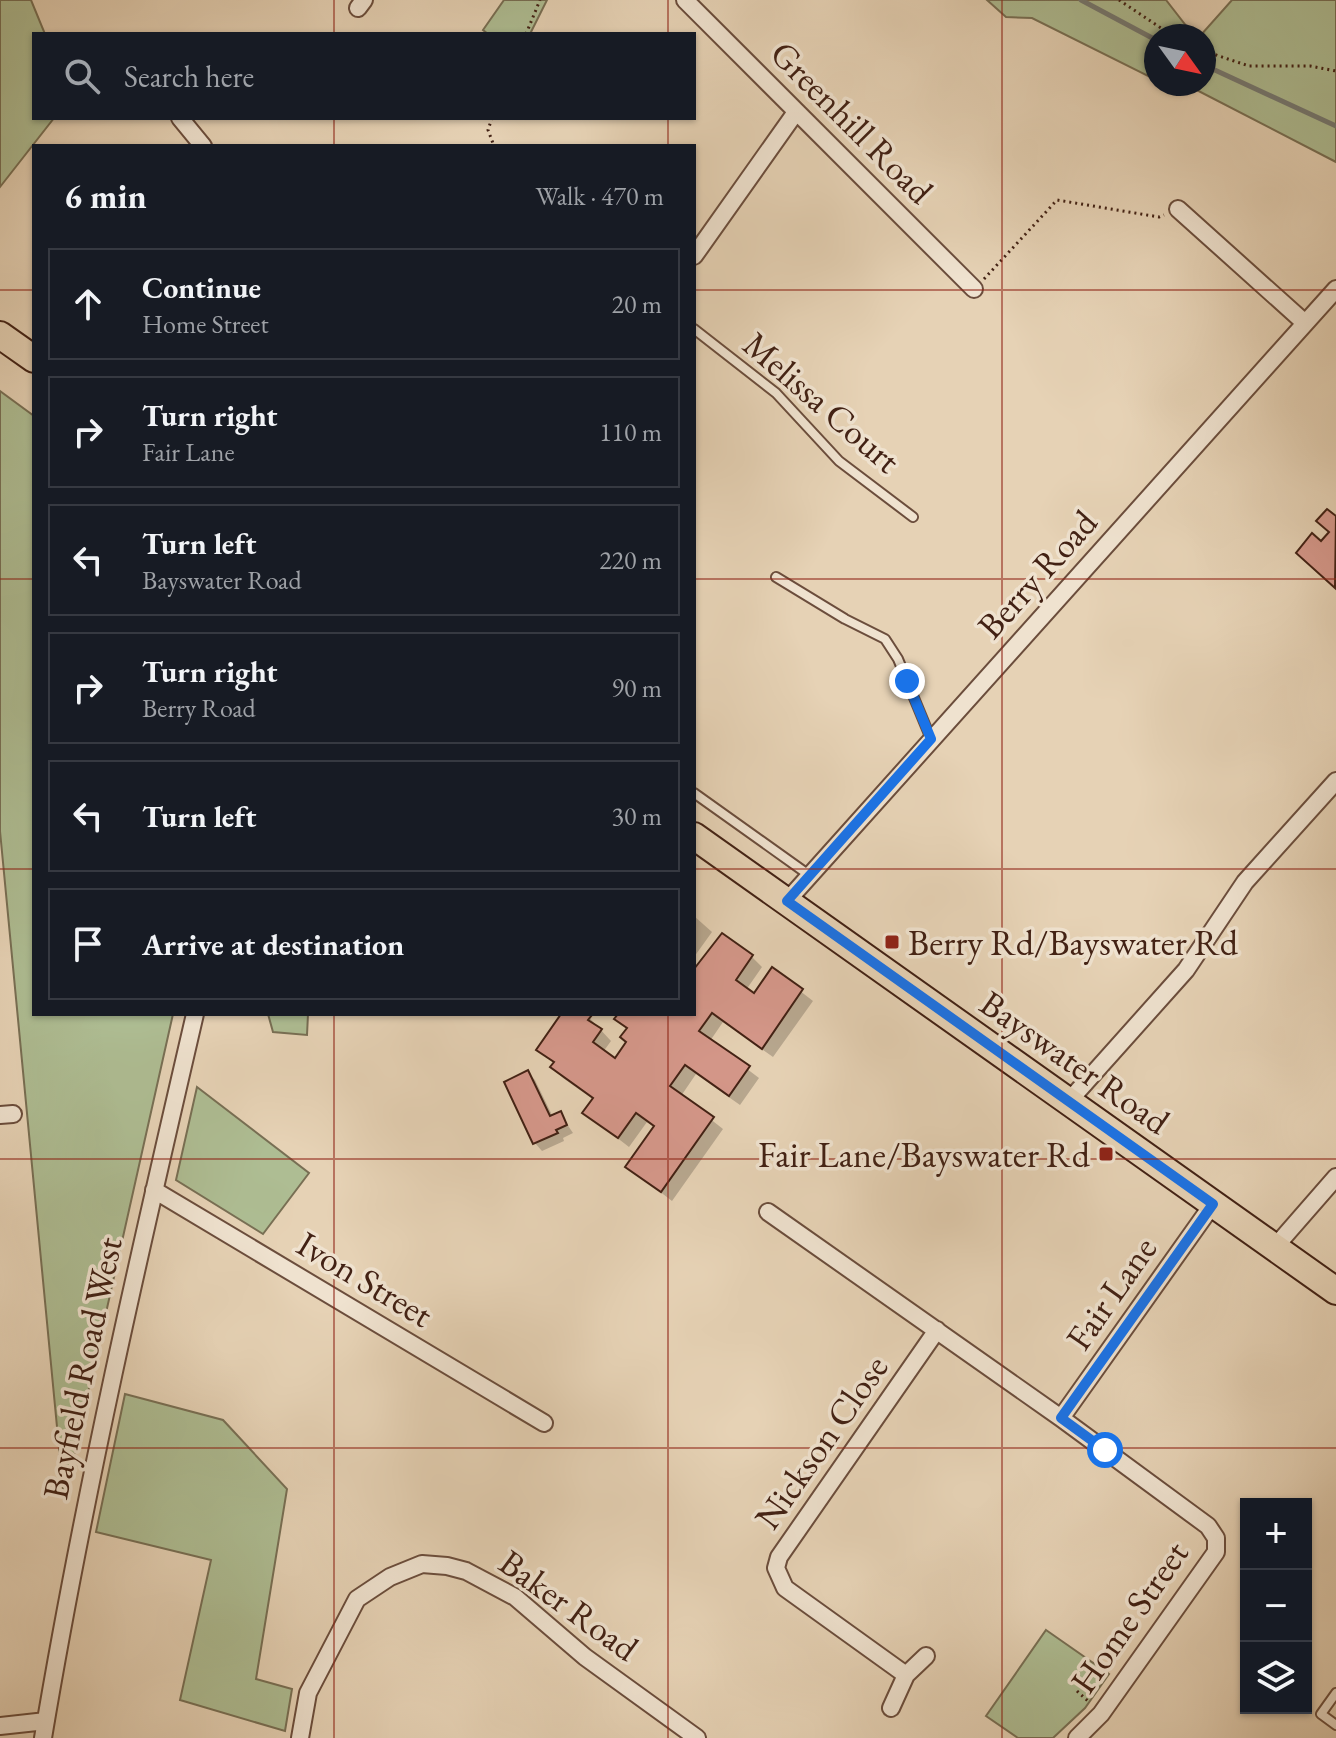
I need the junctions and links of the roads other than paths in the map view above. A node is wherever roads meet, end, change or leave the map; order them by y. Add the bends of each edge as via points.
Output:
1 (685, 0) edge
2 (796, 112) junction
3 (182, 120) edge
4 (201, 144) edge
5 (1178, 209) road end
6 (696, 253) edge
7 (974, 289) road end
8 (1336, 289) edge
9 (1305, 323) junction
10 (696, 331) edge
11 (0, 335) edge
12 (32, 358) edge
13 (913, 517) dead end
14 (776, 577) dead end
15 (931, 739) junction
16 (1336, 781) edge
17 (696, 794) edge
18 (696, 837) edge
19 (810, 876) junction
20 (787, 901) junction
21 (195, 1016) edge
22 (1068, 1102) junction
23 (1336, 1177) edge
24 (154, 1190) junction
25 (1213, 1204) junction
26 (768, 1212) dead end
27 (1275, 1247) junction
28 (1336, 1291) edge
29 (937, 1330) junction
30 (1061, 1418) junction
31 (544, 1423) dead end
32 (926, 1656) dead end
33 (906, 1675) junction
34 (1336, 1693) edge
35 (891, 1708) dead end
36 (46, 1721) junction
37 (1336, 1725) edge
38 (0, 1726) edge
39 (43, 1738) edge
40 (300, 1738) edge
41 (697, 1738) edge
42 (1077, 1738) edge

1 - 2 street, Greenhill Road
2 - 6 street
2 - 7 street, Greenhill Road
3 - 4 street
5 - 9 street
8 - 9 street, Berry Road
9 - 15 street, Berry Road
10 - 13 lane, Melissa Court via 776,393 839,461
11 - 12 main road
14 - 15 lane via 885,639
15 - 19 street, Berry Road
16 - 22 street via 1245,882 1186,970
17 - 19 lane
18 - 20 main road, Bayswater Road
19 - 20 street, Berry Road
20 - 22 main road, Bayswater Road
21 - 24 street, Bayfield Road West
22 - 25 main road, Bayswater Road
23 - 27 street
24 - 31 street, Ivon Street
24 - 36 street, Bayfield Road West via 76,1547
25 - 27 main road, Bayswater Road
25 - 30 street, Fair Lane
26 - 29 street, Home Street
27 - 28 main road, Bayswater Road
29 - 30 street, Home Street
29 - 33 street, Nickson Close via 776,1568 785,1588
30 - 42 street, Home Street via 1208,1526 1216,1538 1216,1552 1101,1714
32 - 33 street
33 - 35 street
34 - 37 lane via 1321,1714
36 - 38 street
36 - 39 street, Bayfield Road West
40 - 41 street, Baker Road via 308,1693 357,1599 422,1564 466,1571 515,1597 585,1657

